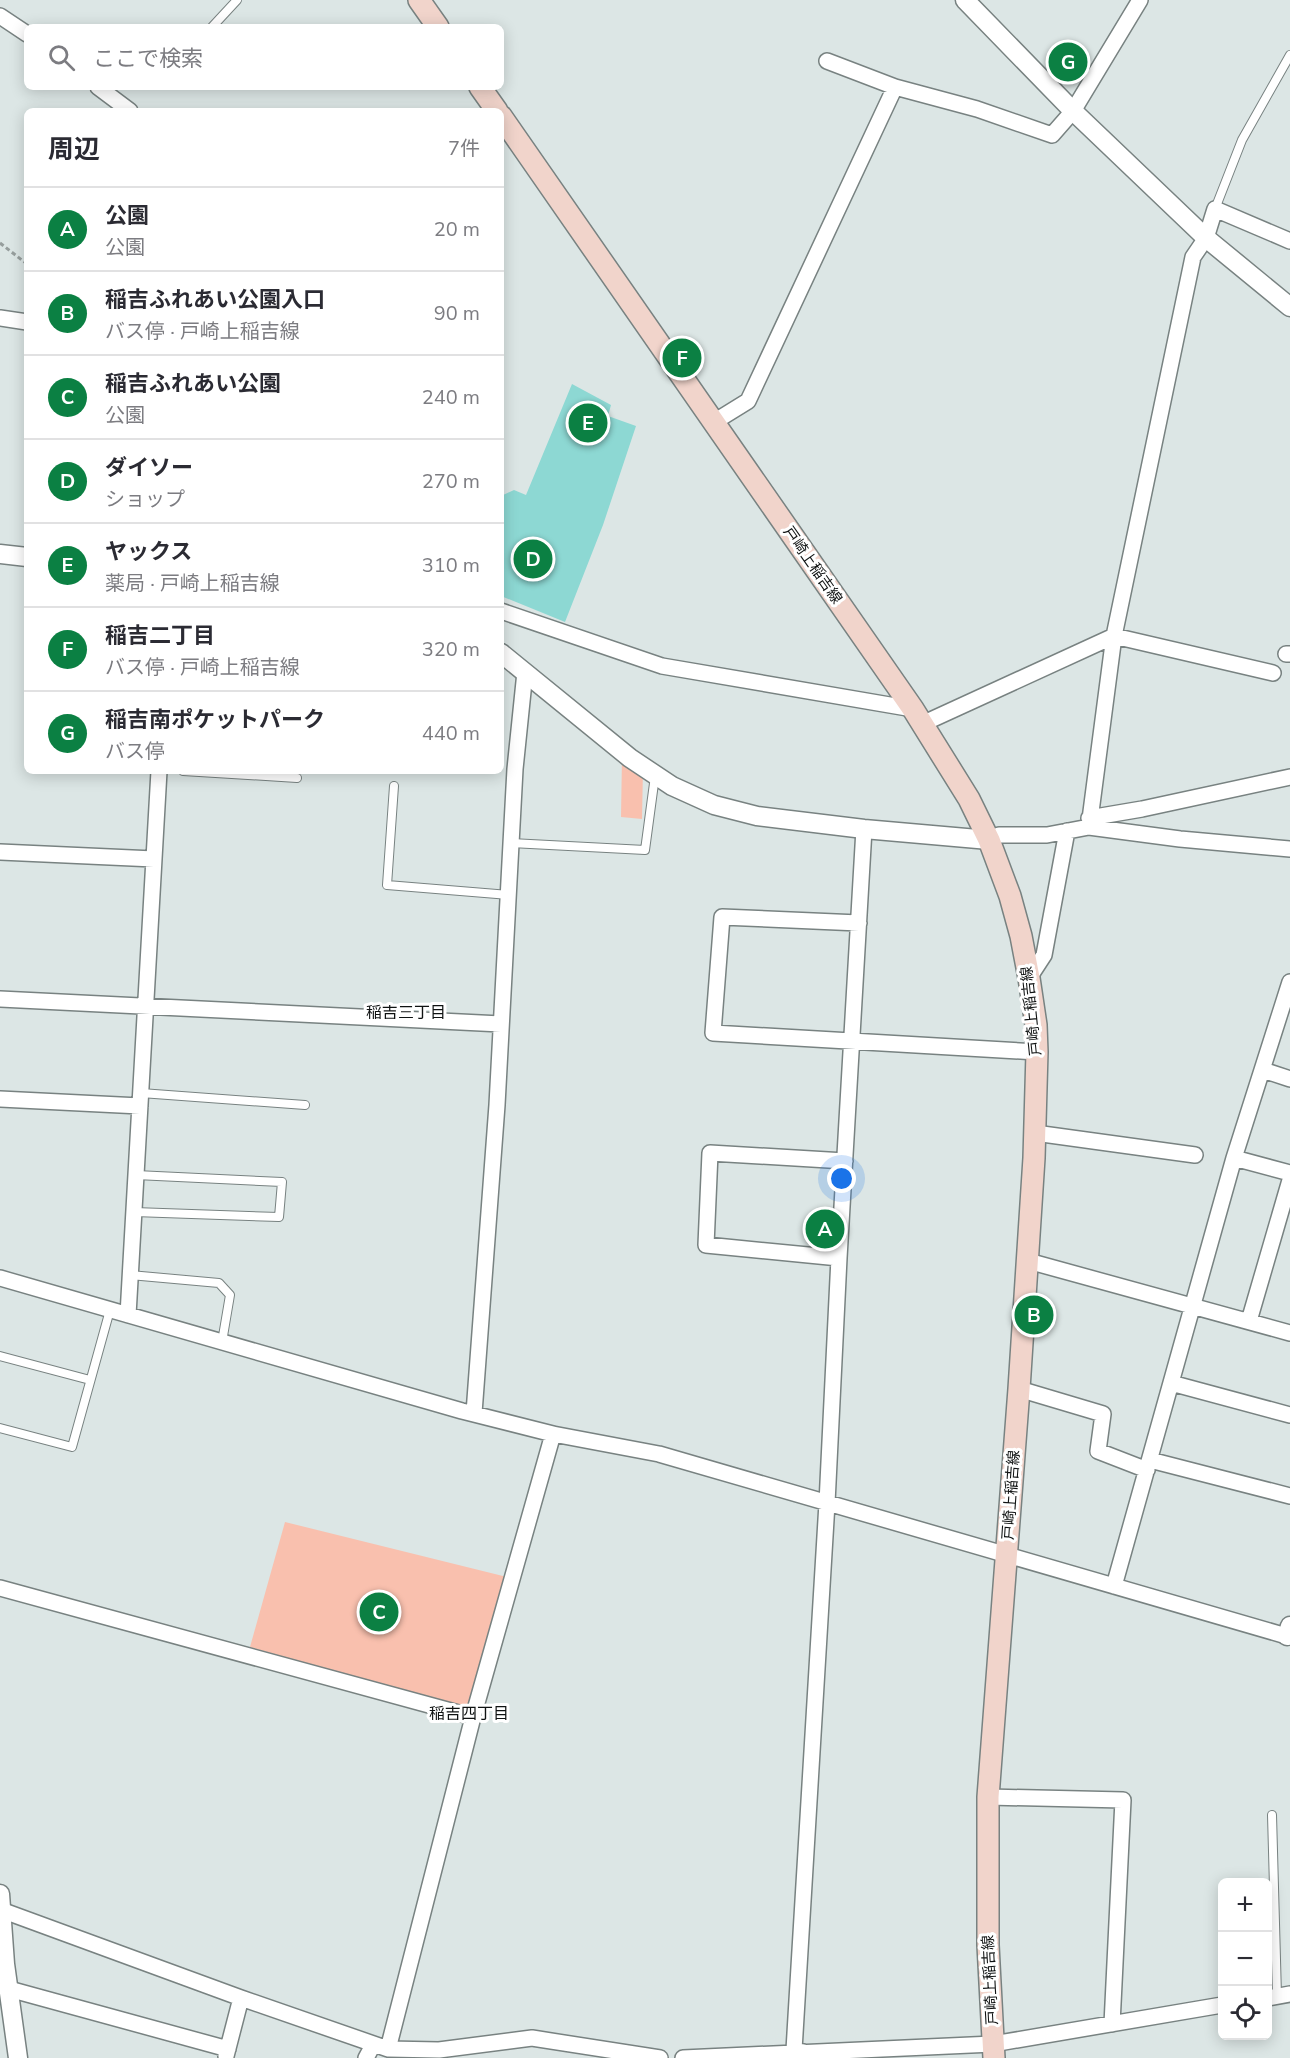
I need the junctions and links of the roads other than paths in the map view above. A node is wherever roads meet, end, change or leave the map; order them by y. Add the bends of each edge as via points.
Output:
1 (237, 0) edge
2 (419, 0) edge
3 (965, 0) edge
4 (1140, 0) edge
5 (0, 16) edge
6 (215, 24) edge
7 (436, 24) edge
8 (24, 32) edge
9 (1290, 55) edge
10 (827, 61) dead end
11 (895, 87) junction
12 (102, 90) edge
13 (482, 90) edge
14 (126, 108) edge
15 (495, 108) edge
16 (1073, 111) junction
17 (504, 121) edge
18 (1215, 209) junction
19 (1206, 238) junction
20 (1290, 241) edge
21 (1290, 308) edge
22 (0, 318) edge
23 (24, 321) edge
24 (714, 422) junction
25 (0, 554) edge
26 (24, 557) edge
27 (504, 612) edge
28 (1114, 636) junction
29 (504, 655) edge
30 (525, 672) junction
31 (1273, 673) dead end
32 (918, 716) junction
33 (159, 774) edge
34 (232, 774) edge
35 (655, 774) junction
36 (1290, 777) edge
37 (297, 778) dead end
38 (394, 786) dead end
39 (1089, 823) junction
40 (864, 829) junction
41 (1068, 831) junction
42 (989, 840) junction
43 (512, 843) junction
44 (1290, 849) edge
45 (0, 852) edge
46 (154, 859) junction
47 (508, 895) junction
48 (860, 923) junction
49 (1029, 978) junction
50 (1290, 984) edge
51 (0, 999) edge
52 (146, 1007) junction
53 (501, 1024) junction
54 (853, 1042) junction
55 (1037, 1052) junction
56 (1263, 1070) junction
57 (1290, 1079) edge
58 (0, 1099) edge
59 (141, 1099) junction
60 (305, 1105) dead end
61 (1035, 1133) junction
62 (1195, 1155) dead end
63 (1234, 1158) junction
64 (845, 1161) junction
65 (1290, 1173) edge
66 (136, 1175) junction
67 (1290, 1180) edge
68 (134, 1212) junction
69 (839, 1258) junction
70 (1028, 1261) junction
71 (130, 1275) junction
72 (0, 1278) edge
73 (1193, 1305) junction
74 (110, 1310) junction
75 (128, 1315) junction
76 (1249, 1321) junction
77 (1290, 1333) edge
78 (222, 1342) junction
79 (0, 1356) edge
80 (90, 1380) junction
81 (1171, 1383) junction
82 (1019, 1389) junction
83 (474, 1413) junction
84 (1290, 1415) edge
85 (0, 1428) edge
86 (553, 1434) junction
87 (1148, 1465) junction
88 (1290, 1496) edge
89 (827, 1503) junction
90 (1007, 1555) junction
91 (1114, 1586) junction
92 (0, 1588) edge
93 (1289, 1633) edge
94 (473, 1717) junction
95 (988, 1797) junction
96 (1272, 1815) dead end
97 (0, 1894) edge
98 (1, 1910) edge
99 (3, 1964) edge
100 (9, 1989) junction
101 (1278, 1996) edge
102 (241, 1998) junction
103 (1218, 2006) edge
104 (1112, 2024) junction
105 (376, 2050) edge
106 (994, 2051) edge
107 (804, 2052) junction
108 (227, 2053) edge
109 (18, 2058) edge
110 (660, 2058) edge
111 (682, 2058) edge

1 - 6 lane
2 - 7 main road
3 - 16 street
4 - 16 street
5 - 8 street
9 - 18 lane via 1242,140
10 - 11 street
11 - 16 street via 1052,135
11 - 24 street via 748,401
12 - 14 street
13 - 15 main road
16 - 19 street
17 - 24 main road, 戸崎上稲吉線
18 - 19 street
18 - 20 street
19 - 21 street
19 - 28 street via 1192,257
22 - 23 street
24 - 32 main road, 戸崎上稲吉線
25 - 26 street
27 - 32 street via 662,666
28 - 31 street
28 - 32 street
28 - 39 street
29 - 30 street
30 - 35 street
30 - 43 street
32 - 42 main road, 戸崎上稲吉線
33 - 46 street
34 - 37 lane
35 - 40 street via 714,804 757,816
35 - 43 lane via 645,850
36 - 39 street
38 - 47 lane via 387,885
39 - 41 street
39 - 44 street via 1180,839
40 - 42 street
40 - 48 street
41 - 42 street via 999,835
41 - 49 street via 1044,955
42 - 49 main road, 戸崎上稲吉線 via 1010,896
43 - 47 street
45 - 46 street
46 - 52 street
47 - 53 street
48 - 54 street
48 - 54 street via 722,917 713,1033
49 - 55 main road, 戸崎上稲吉線
50 - 56 street
51 - 52 street
52 - 53 street
52 - 59 street
53 - 83 street
54 - 55 street
54 - 64 street
55 - 61 main road, 戸崎上稲吉線
56 - 57 street
56 - 63 street
58 - 59 street
59 - 60 lane
59 - 66 street
61 - 62 street
61 - 70 main road, 戸崎上稲吉線
63 - 65 street
63 - 73 street
64 - 69 street
64 - 69 street via 710,1153 706,1245
66 - 68 street
66 - 68 lane via 282,1182 279,1217
67 - 76 street
68 - 71 street
69 - 89 street
70 - 73 street
70 - 82 main road, 戸崎上稲吉線
71 - 75 street
71 - 78 lane via 219,1283 230,1295
72 - 74 street
73 - 76 street
73 - 81 street
74 - 75 street
74 - 80 lane
75 - 78 street
76 - 77 street
78 - 83 street
79 - 80 lane
80 - 85 lane via 72,1447
81 - 84 street
81 - 87 street
82 - 87 street via 1103,1414 1098,1451
82 - 90 main road, 戸崎上稲吉線
83 - 86 street
86 - 89 street via 658,1454
86 - 94 street
87 - 88 street
87 - 91 street
89 - 90 street
89 - 107 street via 795,2050
90 - 91 street
90 - 95 main road, 戸崎上稲吉線
91 - 93 street
92 - 94 street
94 - 105 street
95 - 104 street via 1123,1800
95 - 106 main road, 戸崎上稲吉線 via 988,1934
96 - 101 lane
97 - 98 street
98 - 99 street
98 - 102 street
99 - 100 street
100 - 108 street
100 - 109 street
102 - 105 street
102 - 108 street
103 - 104 street
104 - 106 street
105 - 110 street via 439,2050 532,2038
106 - 107 street
107 - 111 street

